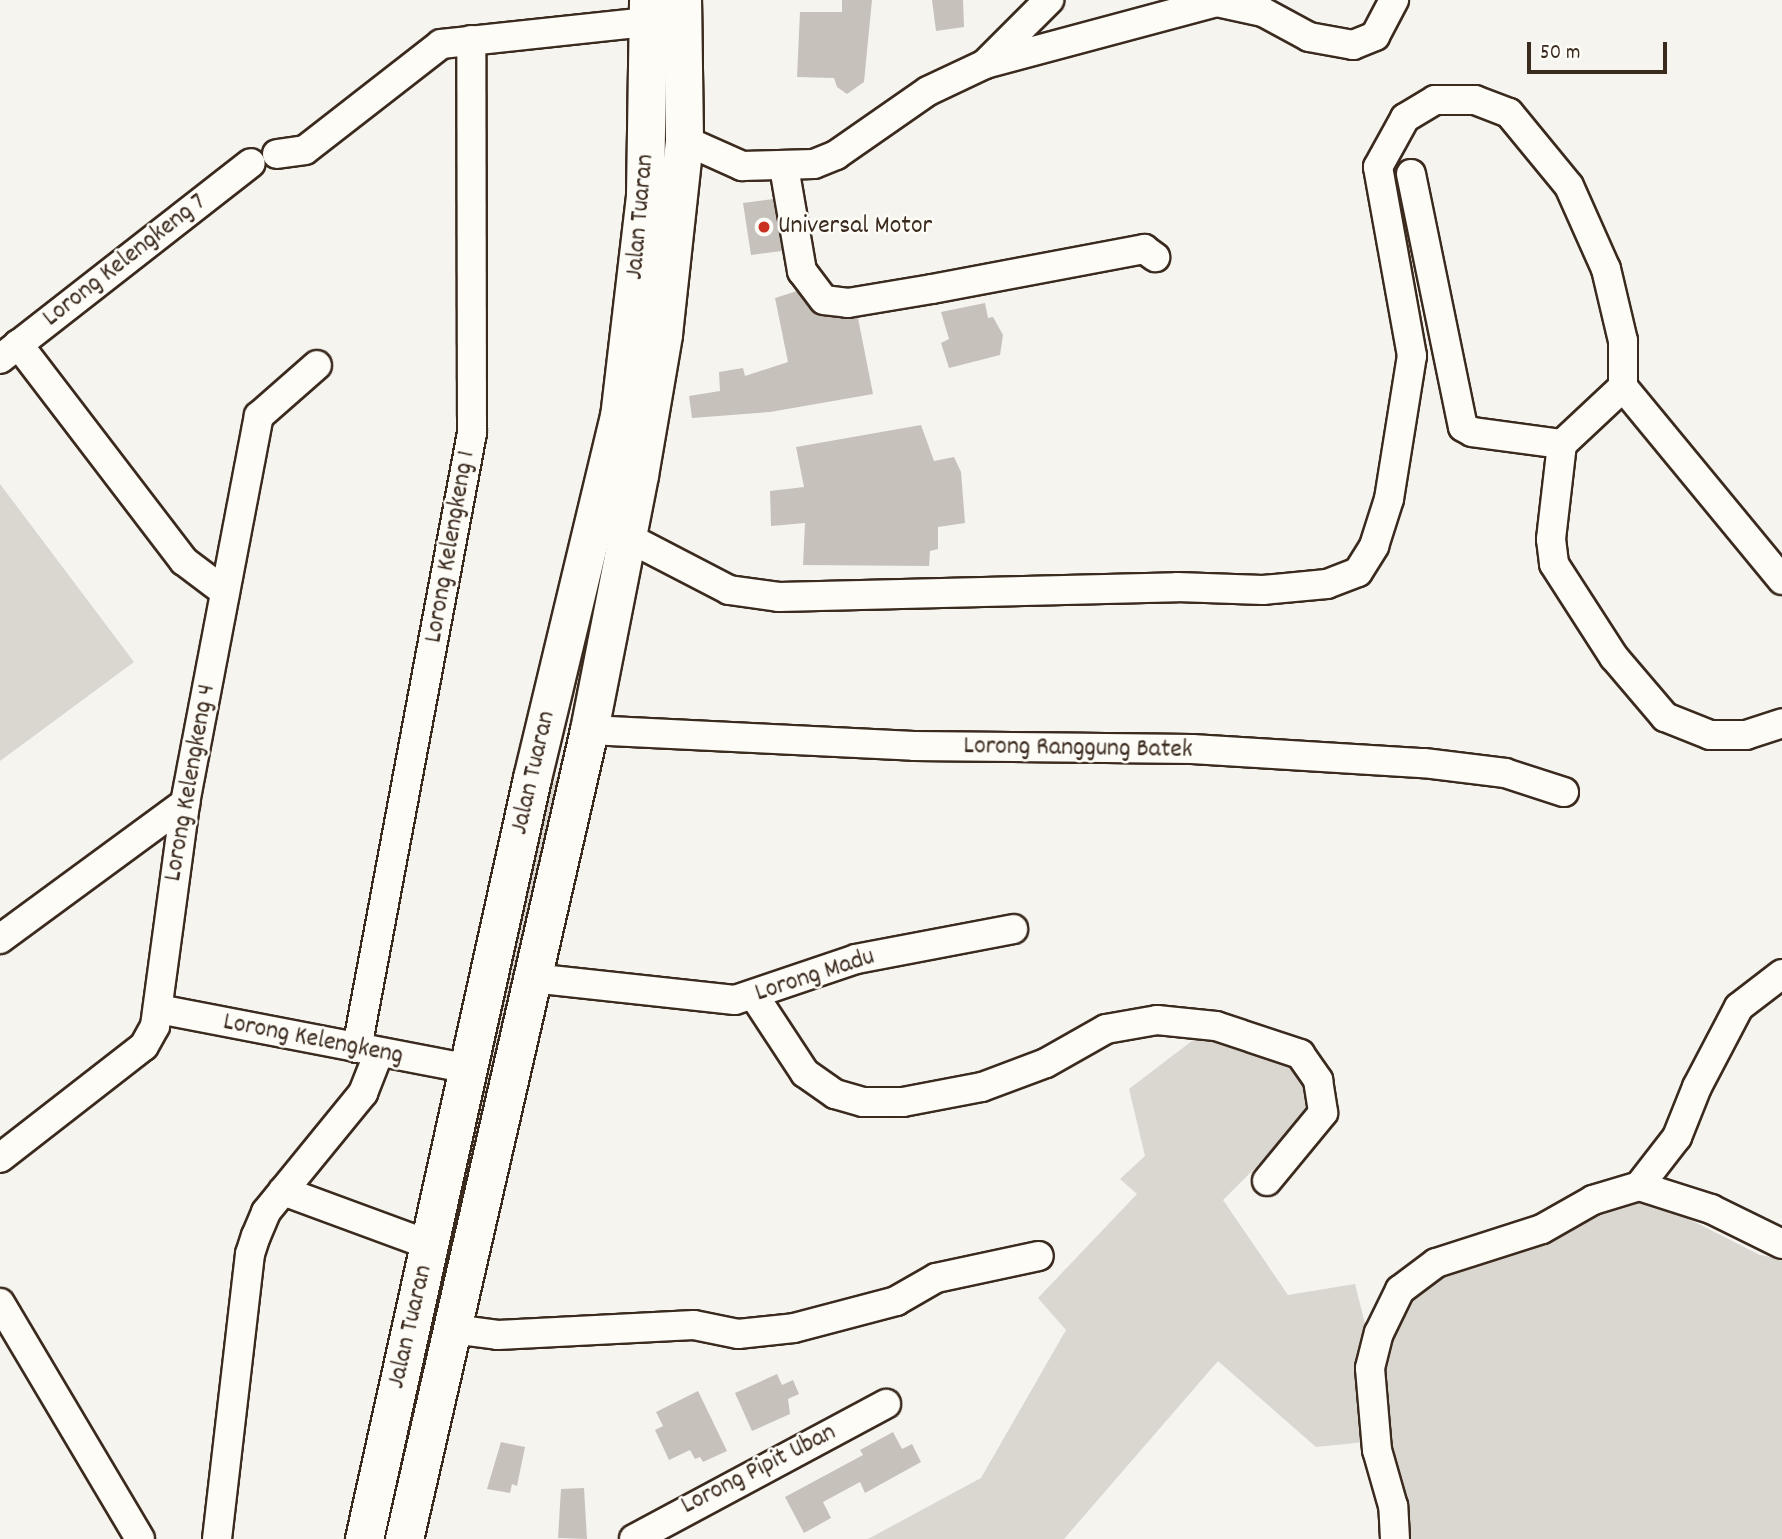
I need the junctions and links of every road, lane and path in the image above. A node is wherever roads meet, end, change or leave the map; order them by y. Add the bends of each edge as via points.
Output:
1 (682, 0) edge
2 (1049, 0) edge
3 (1394, 0) edge
4 (648, 11) edge
5 (471, 40) junction
6 (985, 64) junction
7 (684, 140) junction
8 (784, 167) junction
9 (1410, 174) dead end
10 (1155, 257) dead end
11 (9, 351) edge
12 (317, 365) dead end
13 (1623, 387) junction
14 (1562, 444) junction
15 (625, 536) junction
16 (1782, 580) edge
17 (226, 592) junction
18 (598, 683) junction
19 (1782, 723) edge
20 (589, 730) junction
21 (532, 778) junction
22 (1564, 792) dead end
23 (185, 803) junction
24 (1013, 929) dead end
25 (0, 939) edge
26 (1782, 974) edge
27 (532, 978) junction
28 (755, 997) junction
29 (158, 1009) junction
30 (368, 1051) junction
31 (469, 1069) junction
32 (0, 1158) edge
33 (1267, 1181) dead end
34 (1639, 1186) junction
35 (283, 1191) junction
36 (1782, 1244) edge
37 (430, 1245) junction
38 (1039, 1256) dead end
39 (0, 1303) edge
40 (453, 1329) junction
41 (886, 1404) dead end
42 (140, 1539) edge
43 (217, 1539) edge
44 (364, 1539) edge
45 (404, 1539) edge
46 (634, 1539) edge
47 (1395, 1539) edge

1 - 7 main road, Jalan Tuaran
2 - 6 street
3 - 6 street via 1375,36 1353,45 1309,37 1263,12 1217,2
4 - 5 street, Lorong Kelengkeng 7
4 - 21 main road, Jalan Tuaran via 645,194 625,379
5 - 11 street, Lorong Kelengkeng 7 via 441,44 305,150 264,158
5 - 30 street, Lorong Kelengkeng 1 via 472,433
6 - 8 street via 895,111 836,155 814,164
7 - 8 street via 742,166
7 - 15 main road, Jalan Tuaran via 663,334
8 - 10 street via 802,271 824,300 848,303 1144,249
9 - 14 street via 1463,427
11 - 17 street via 184,561
12 - 17 street, Lorong Kelengkeng 4 via 259,416
13 - 14 street
13 - 15 street via 1623,341 1606,269 1569,186 1508,113 1475,100 1435,100 1405,118 1378,167 1412,356 1389,499 1374,546 1358,572 1327,584 1263,590 1177,587 779,597 729,590
13 - 16 street
14 - 19 street via 1551,539 1554,564 1614,657 1665,717 1710,735 1746,735
15 - 18 main road, Jalan Tuaran
17 - 23 street, Lorong Kelengkeng 4
18 - 20 main road, Jalan Tuaran
18 - 21 main road via 590,668 578,673 554,770
20 - 22 street, Lorong Ranggung Batek via 914,746 1192,749 1424,763 1505,773
20 - 27 main road, Jalan Tuaran
21 - 31 main road, Jalan Tuaran
23 - 25 street
23 - 29 street, Lorong Kelengkeng 4
24 - 28 street, Lorong Madu via 856,960 771,986
26 - 34 street via 1739,1007 1696,1087 1677,1137
27 - 28 street, Lorong Madu via 735,1000
27 - 40 main road, Jalan Tuaran
28 - 33 street via 805,1073 835,1094 863,1102 903,1102 982,1087 1046,1063 1106,1030 1157,1020 1216,1026 1300,1054 1318,1080 1323,1113
29 - 30 street, Lorong Kelengkeng
29 - 32 street, Lorong Kelengkeng 4 via 144,1046
30 - 31 street, Lorong Kelengkeng
30 - 35 street, Lorong Kelengkeng 1 via 363,1093
31 - 37 main road, Jalan Tuaran
34 - 36 street via 1711,1209
34 - 47 street via 1593,1200 1542,1229 1436,1263 1400,1290 1379,1334 1370,1368 1377,1450 1393,1506
35 - 37 street
35 - 43 street, Lorong Kelengkeng 1 via 265,1212 250,1254
37 - 44 main road, Jalan Tuaran
38 - 40 street via 936,1278 896,1301 794,1328 738,1334 694,1325 498,1335
39 - 42 street
40 - 45 main road, Jalan Tuaran
41 - 46 street, Lorong Pipit Uban

